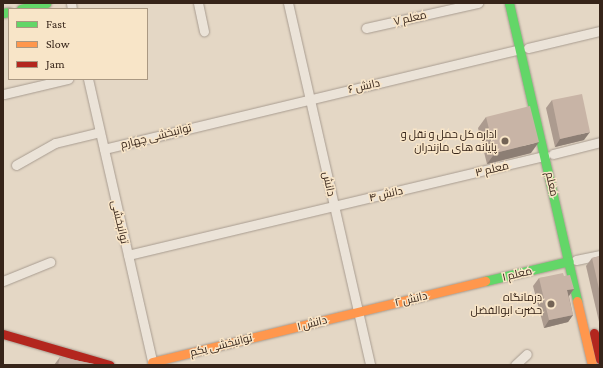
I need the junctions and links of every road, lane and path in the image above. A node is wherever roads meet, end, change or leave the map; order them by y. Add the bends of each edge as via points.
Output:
1 (46, 3) edge
2 (198, 3) edge
3 (288, 3) edge
4 (478, 3) edge
5 (509, 3) edge
6 (517, 3) edge
7 (25, 8) edge
8 (366, 28) dead end
9 (204, 31) dead end
10 (600, 31) edge
11 (524, 48) junction
12 (64, 80) edge
13 (88, 80) edge
14 (4, 94) edge
15 (310, 99) junction
16 (208, 124) joint
17 (100, 132) junction
18 (600, 142) edge
19 (104, 149) junction
20 (549, 155) junction
21 (16, 165) dead end
22 (438, 181) joint
23 (334, 206) junction
24 (128, 255) junction
25 (600, 255) edge
26 (573, 261) junction
27 (50, 262) dead end
28 (3, 281) edge
29 (466, 286) joint
30 (357, 312) junction
31 (3, 334) edge
32 (266, 334) joint
33 (527, 354) dead end
34 (600, 359) edge
35 (152, 364) edge
36 (110, 365) edge
37 (370, 365) edge
38 (515, 365) edge
39 (592, 365) edge

1 - 7 main road
2 - 9 street
3 - 15 street, دانش
4 - 8 street, معلم ٧
5 - 11 main road, معلم
6 - 11 main road, معلم
10 - 11 street, دانش ۶
11 - 15 street, دانش ۶
11 - 20 main road, معلم
12 - 14 street
13 - 17 street, توانبخشی
15 - 16 street, دانش ۶
15 - 23 street, دانش
16 - 19 street, توانبخشی چهارم
17 - 19 street, توانبخشی
17 - 21 street via 55,143
18 - 20 street, معلم ۳
19 - 24 street, توانبخشی
20 - 22 street, معلم ۳
20 - 26 main road, معلم
22 - 23 street, دانش ۴
23 - 24 street, دانش ۴
23 - 30 street, دانش
24 - 35 street, توانبخشی
25 - 26 street
26 - 29 main road, معلم ١
26 - 34 main road, معلم
26 - 39 main road, معلم
27 - 28 street
29 - 30 main road, دانش ٢
30 - 32 main road, دانش ١
30 - 37 street, دانش
31 - 36 main road
32 - 35 main road, توانبخشی یکم
33 - 38 street

